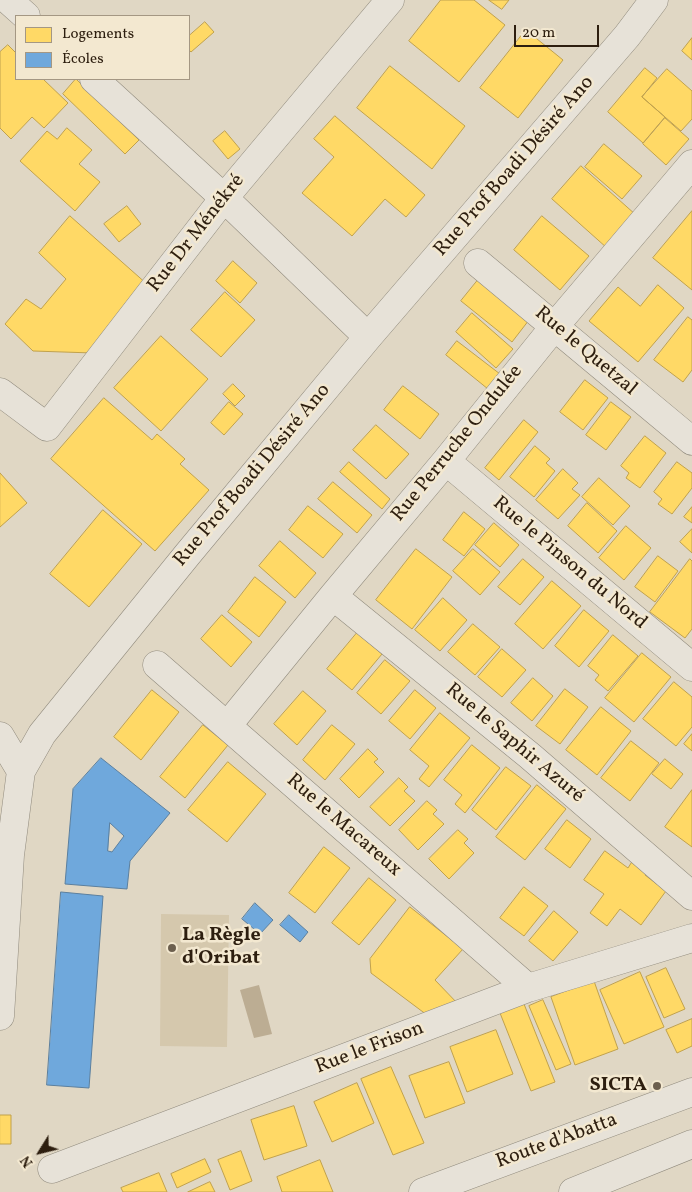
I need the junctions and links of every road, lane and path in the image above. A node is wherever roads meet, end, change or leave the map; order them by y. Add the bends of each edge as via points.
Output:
1 (8, 0) edge
2 (390, 0) edge
3 (654, 0) edge
4 (25, 15) edge
5 (95, 80) edge
6 (687, 181) edge
7 (224, 198) junction
8 (478, 263) dead end
9 (554, 326) junction
10 (368, 337) junction
11 (0, 392) edge
12 (692, 441) edge
13 (446, 461) junction
14 (333, 596) junction
15 (157, 665) dead end
16 (692, 667) edge
17 (227, 726) junction
18 (0, 736) edge
19 (21, 771) junction
20 (5, 856) edge
21 (692, 896) edge
22 (692, 938) edge
23 (528, 988) junction
24 (0, 1016) edge
25 (692, 1092) edge
26 (692, 1144) edge
27 (52, 1169) dead end
28 (423, 1192) edge
29 (573, 1192) edge

1 - 4 street
2 - 7 street, Rue Dr Ménékré
3 - 10 street, Rue Prof Boadi Désiré Ano via 627,36
5 - 7 street
6 - 9 street, Rue Perruche Ondulée
7 - 10 street
7 - 11 street, Rue Dr Ménékré via 46,427
8 - 9 street, Rue le Quetzal
9 - 12 street, Rue le Quetzal
9 - 13 street, Rue Perruche Ondulée
10 - 19 street, Rue Prof Boadi Désiré Ano via 42,734
13 - 14 street, Rue Perruche Ondulée
13 - 16 street, Rue le Pinson du Nord
14 - 17 street, Rue Perruche Ondulée
14 - 21 street, Rue le Saphir Azuré via 530,756
15 - 17 street, Rue le Macareux
17 - 23 street, Rue le Macareux
18 - 19 street
19 - 20 street, Rue Prof Boadi Désiré Ano
20 - 24 street, Rue Prof Boadi Désiré Ano
22 - 23 street, Rue le Frison
23 - 27 street, Rue le Frison
25 - 28 street, Route d'Abatta
26 - 29 street

